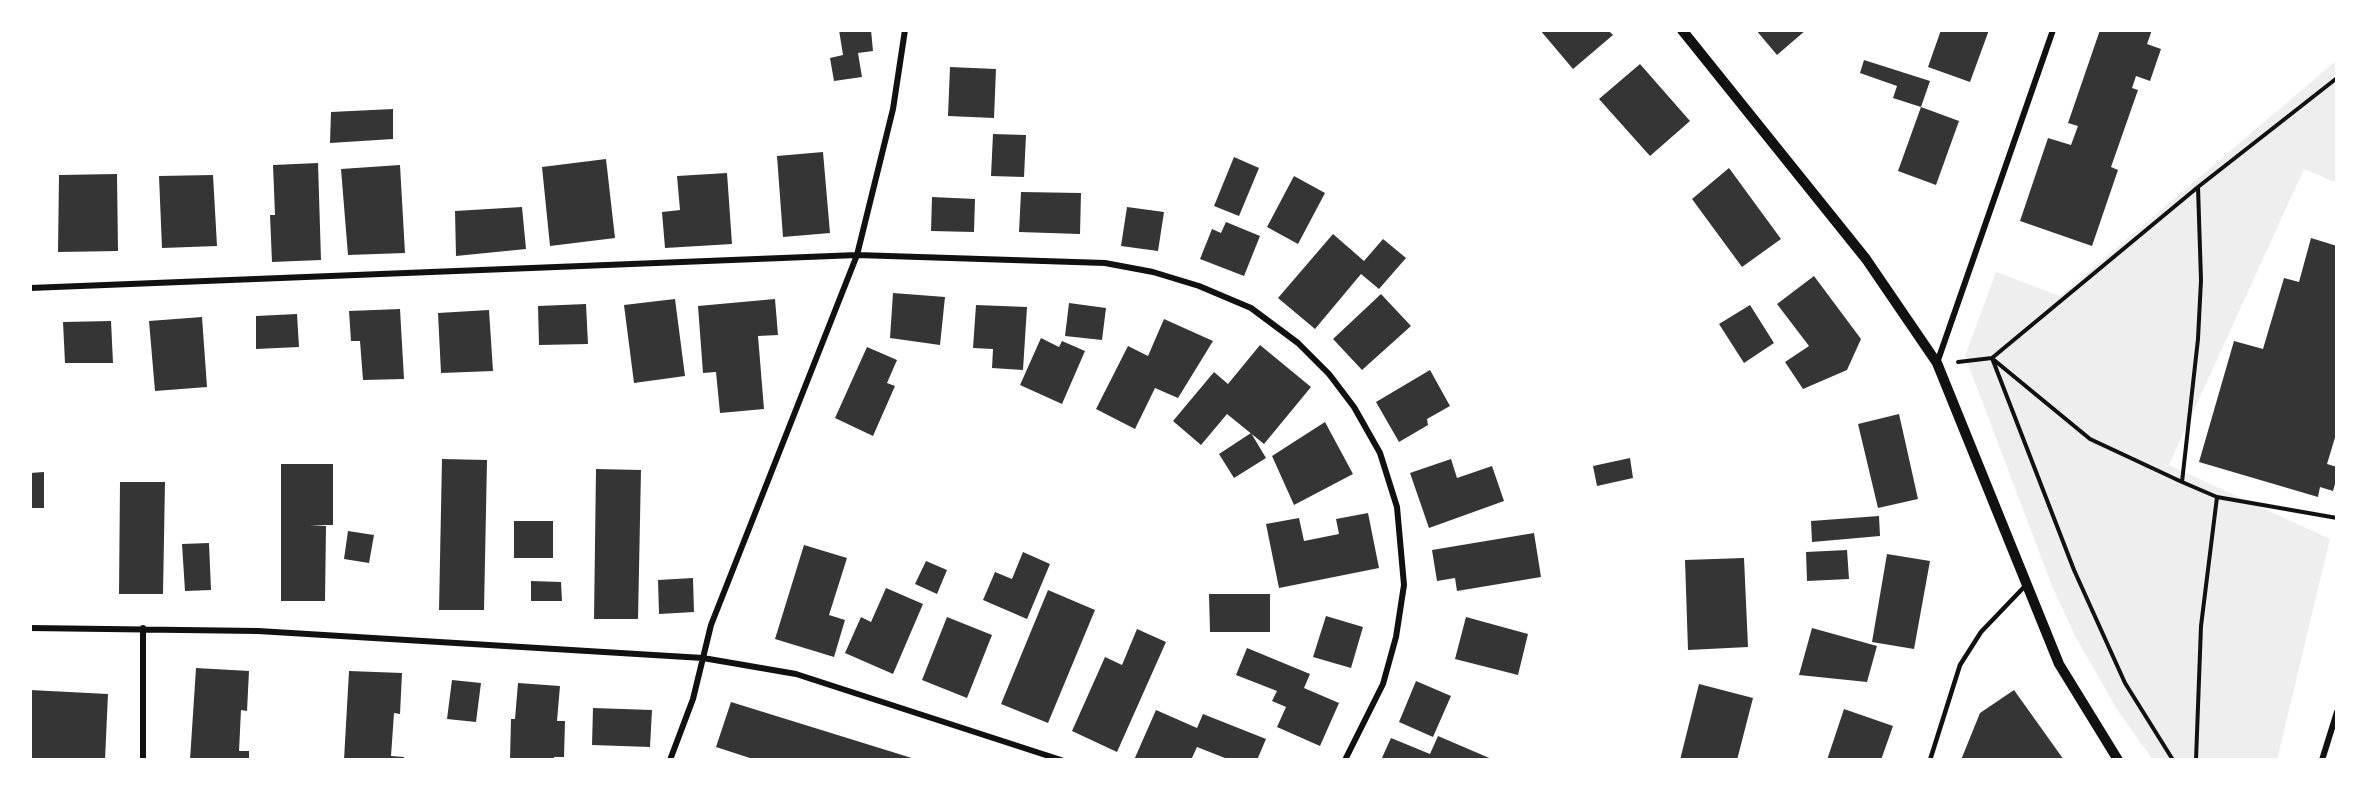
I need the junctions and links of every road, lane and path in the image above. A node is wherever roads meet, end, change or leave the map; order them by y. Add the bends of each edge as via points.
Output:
1 (905, 30) edge
2 (1682, 30) edge
3 (2053, 30) edge
4 (2337, 78) edge
5 (2198, 187) junction
6 (857, 255) junction
7 (30, 288) edge
8 (1992, 358) junction
9 (1937, 363) junction
10 (2182, 482) junction
11 (2217, 497) junction
12 (2337, 518) edge
13 (2026, 585) junction
14 (30, 628) edge
15 (143, 628) junction
16 (703, 658) junction
17 (2337, 712) edge
18 (2335, 728) edge
19 (143, 760) edge
20 (670, 760) edge
21 (1061, 760) edge
22 (1345, 760) edge
23 (1930, 760) edge
24 (2118, 760) edge
25 (2173, 760) edge
26 (2196, 760) edge
27 (2322, 760) edge

1 - 6 street via 893,109
2 - 9 street via 1866,259
3 - 9 street
4 - 5 path
5 - 8 path
5 - 10 path via 2200,316
6 - 7 street
6 - 16 street via 711,626
6 - 22 street via 1105,263 1153,272 1251,308 1298,343 1329,374 1354,407 1380,453 1397,507 1403,557 1404,585 1396,637 1383,684
8 - 9 path
8 - 10 path via 2090,439
8 - 25 path via 2074,570 2125,684
9 - 13 street
10 - 11 path
11 - 12 path
11 - 26 path via 2201,626
13 - 23 lane via 1981,632 1960,665
13 - 24 street via 2059,664
14 - 15 street
15 - 16 street via 258,631
15 - 19 street
16 - 20 street via 693,699
16 - 21 street via 796,674
17 - 18 street
18 - 27 street

